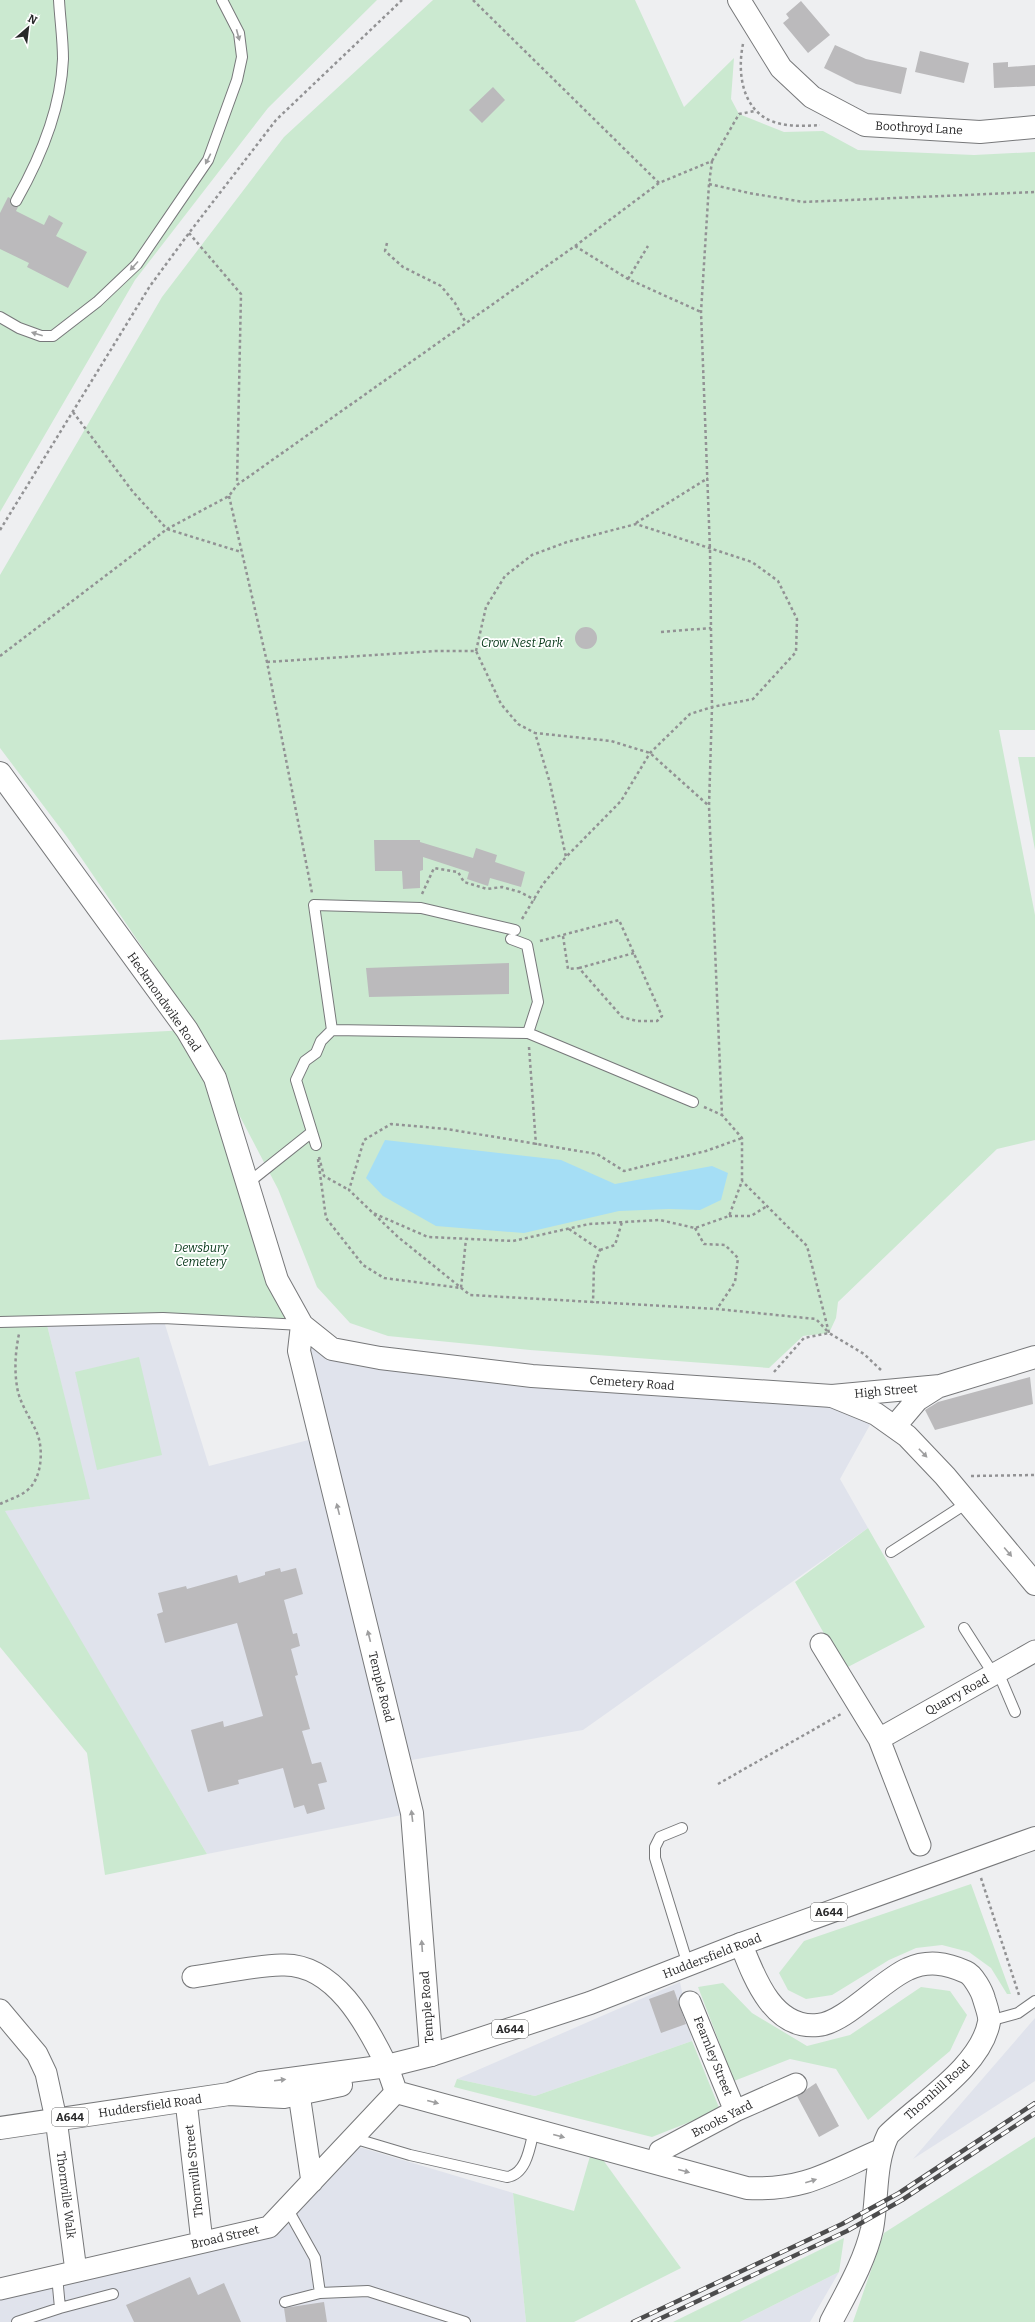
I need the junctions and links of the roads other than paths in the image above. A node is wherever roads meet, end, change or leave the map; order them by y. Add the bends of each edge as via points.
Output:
1 (59, 0) edge
2 (222, 0) edge
3 (739, 0) edge
4 (1035, 127) edge
5 (16, 201) dead end
6 (0, 317) edge
7 (0, 773) edge
8 (332, 1030) junction
9 (528, 1033) junction
10 (693, 1102) road end
11 (312, 1132) junction
12 (316, 1145) road end
13 (248, 1183) junction
14 (0, 1322) edge
15 (302, 1324) junction
16 (1035, 1357) edge
17 (940, 1386) junction
18 (832, 1396) junction
19 (895, 1426) junction
20 (967, 1503) junction
21 (890, 1552) dead end
22 (1035, 1584) edge
23 (964, 1628) dead end
24 (821, 1644) dead end
25 (1035, 1652) edge
26 (996, 1673) junction
27 (1015, 1712) dead end
28 (879, 1739) junction
29 (682, 1828) dead end
30 (1035, 1838) edge
31 (920, 1844) dead end
32 (741, 1944) junction
33 (688, 1965) junction
34 (193, 1977) dead end
35 (1035, 2001) edge
36 (690, 2002) dead end
37 (0, 2010) edge
38 (989, 2021) junction
39 (431, 2055) junction
40 (387, 2066) junction
41 (796, 2084) dead end
42 (396, 2092) junction
43 (229, 2094) junction
44 (300, 2094) junction
45 (186, 2101) junction
46 (735, 2111) junction
47 (56, 2119) junction
48 (0, 2128) edge
49 (534, 2130) junction
50 (353, 2138) junction
51 (881, 2150) junction
52 (657, 2163) junction
53 (312, 2182) junction
54 (287, 2208) junction
55 (202, 2242) junction
56 (66, 2274) junction
57 (0, 2289) edge
58 (320, 2293) junction
59 (114, 2294) dead end
60 (285, 2302) dead end
61 (60, 2308) junction
62 (17, 2322) edge
63 (465, 2322) edge
64 (831, 2322) edge

1 - 5 lane via 63,59 55,115 29,179
2 -> 6 lane via 239,33 242,57 237,80 208,160 136,264 98,302 53,336 41,336
3 - 4 main road, Boothroyd Lane via 781,68 812,97 865,125 980,132
7 - 13 main road, Heckmondwike Road via 187,1030 215,1078
8 - 9 lane
8 - 9 lane via 314,906 421,908 512,934 527,945 538,1002
8 - 11 lane via 320,1041 316,1053 305,1061 296,1080
9 - 10 lane
11 - 12 lane
11 - 13 lane
13 - 15 main road, Heckmondwike Road via 277,1280
14 - 15 lane via 163,1318
15 - 18 main road, Cemetery Road via 332,1349 380,1358 532,1376
39 -> 15 main road, Temple Road via 412,1813 299,1351
16 - 17 main road, High Street
17 - 18 main road, High Street
17 - 19 main road, High Street via 917,1400
18 - 19 main road, Cemetery Road via 876,1414
19 -> 20 main road, Cemetery Road via 945,1476
20 - 21 lane
20 -> 22 main road, Cemetery Road
23 - 26 lane
24 - 28 street
25 - 26 street, Quarry Road
26 - 27 lane
26 - 28 street, Quarry Road
28 - 31 street
29 - 33 lane via 660,1838 655,1848
30 - 32 main road, Huddersfield Road / A644
32 - 33 main road, Huddersfield Road / A644
32 - 38 main road, Thornhill Road via 755,1978 776,2010 789,2019 819,2025 840,2016 907,1969 926,1963 949,1964 968,1973 983,1995
33 - 39 main road, Huddersfield Road / A644 via 590,2003
34 - 40 street via 282,1964 307,1968 329,1982 347,2001 371,2034
35 - 38 lane via 1018,2013
36 - 46 street, Fearnley Street
37 - 47 street, Thornville Walk via 37,2054 46,2073
38 - 51 main road, Thornhill Road via 983,2044 968,2064 903,2120 888,2135
39 - 40 main road, Huddersfield Road / A644
40 - 42 main road
43 -> 40 main road, Huddersfield Road / A644 via 260,2083
40 - 44 main road, Huddersfield Road / A644 via 351,2083
41 - 46 street, Brooks Yard
42 -> 49 main road
42 - 50 street, Broad Street
43 - 44 main road, Huddersfield Road / A644 via 284,2097
43 - 45 main road, Huddersfield Road / A644
44 - 53 street
45 - 47 main road, Huddersfield Road / A644
45 - 55 street, Thornville Street
46 - 52 street, Brooks Yard via 660,2151
47 - 48 main road, Huddersfield Road / A644
47 - 56 street, Thornville Walk
49 - 50 lane via 521,2171 515,2176 507,2177 410,2155
49 -> 52 main road
50 - 53 street, Broad Street
52 -> 51 main road via 747,2188 772,2189 796,2186 822,2178
51 - 64 main road, Thornhill Road via 872,2229
53 - 54 street, Broad Street
54 - 55 street, Broad Street via 269,2226
54 - 58 lane via 314,2258
55 - 56 street, Broad Street
56 - 57 street, Broad Street
56 - 61 lane
58 - 60 lane
58 - 63 lane via 368,2291
59 - 61 lane
61 - 62 lane

